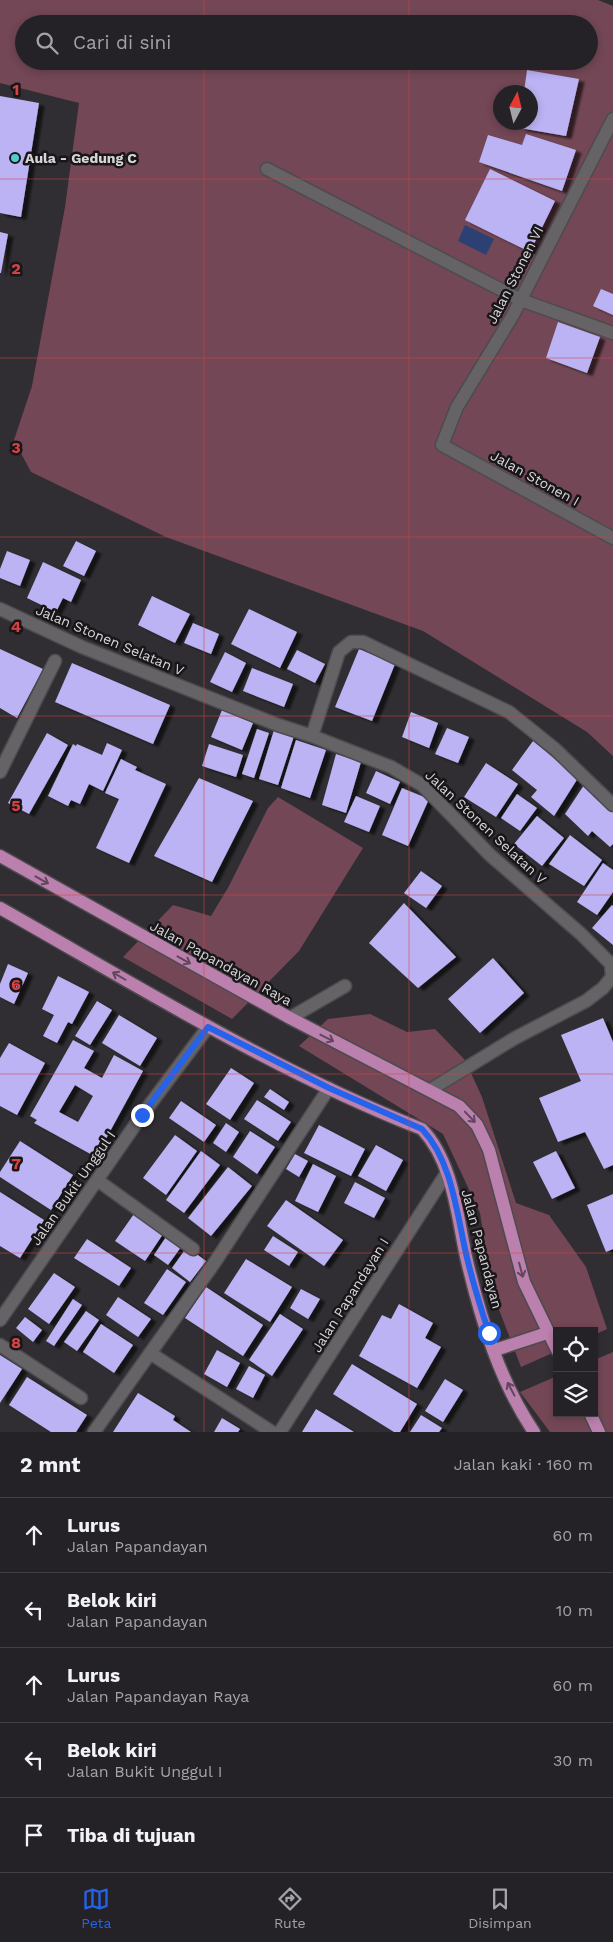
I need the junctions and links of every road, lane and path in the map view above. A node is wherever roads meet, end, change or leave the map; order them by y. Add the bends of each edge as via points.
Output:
1 (613, 118) edge
2 (267, 169) dead end
3 (521, 300) junction
4 (613, 333) edge
5 (442, 445) joint
6 (613, 538) edge
7 (0, 610) edge
8 (55, 661) dead end
9 (312, 736) junction
10 (0, 772) edge
11 (613, 805) edge
12 (0, 856) edge
13 (0, 908) edge
14 (612, 976) edge
15 (346, 986) dead end
16 (290, 1018) junction
17 (208, 1027) junction
18 (329, 1088) junction
19 (430, 1090) junction
20 (446, 1174) junction
21 (97, 1180) junction
22 (193, 1249) dead end
23 (0, 1320) edge
24 (547, 1333) junction
25 (553, 1343) edge
26 (0, 1345) edge
27 (494, 1350) junction
28 (150, 1353) junction
29 (81, 1398) dead end
30 (592, 1417) edge
31 (94, 1432) edge
32 (272, 1432) edge
33 (280, 1432) edge
34 (534, 1432) edge
35 (599, 1432) edge

1 - 3 street, Jalan Stonen VI
2 - 3 street
3 - 4 street
3 - 5 street, Jalan Stonen VI via 457,407
5 - 6 street, Jalan Stonen I
7 - 9 street, Jalan Stonen Selatan V via 82,647
8 - 10 street
9 - 11 street via 339,652 351,642 363,642 509,712 555,749
9 - 14 street, Jalan Stonen Selatan V via 391,767 422,785 490,854 598,950 611,964
12 -> 16 main road, Jalan Papandayan Raya
17 -> 13 main road
14 - 19 street, Jalan Stonen Selatan V via 586,1001 515,1038
15 - 16 street
16 -> 19 main road, Jalan Papandayan Raya
17 - 18 main road
17 - 21 street, Jalan Bukit Unggul I
18 - 20 main road, Jalan Papandayan via 422,1129 432,1140
18 - 28 street via 215,1262
19 -> 24 main road via 459,1106 478,1126 489,1150 524,1282
20 - 27 main road, Jalan Papandayan
20 - 33 street, Jalan Papandayan I
21 - 22 street
21 - 23 street, Jalan Bukit Unggul I
24 - 25 main road
24 - 27 main road
26 - 29 street
34 -> 27 main road, Jalan Papandayan via 501,1371
28 - 31 street
28 - 32 street
30 - 35 main road

